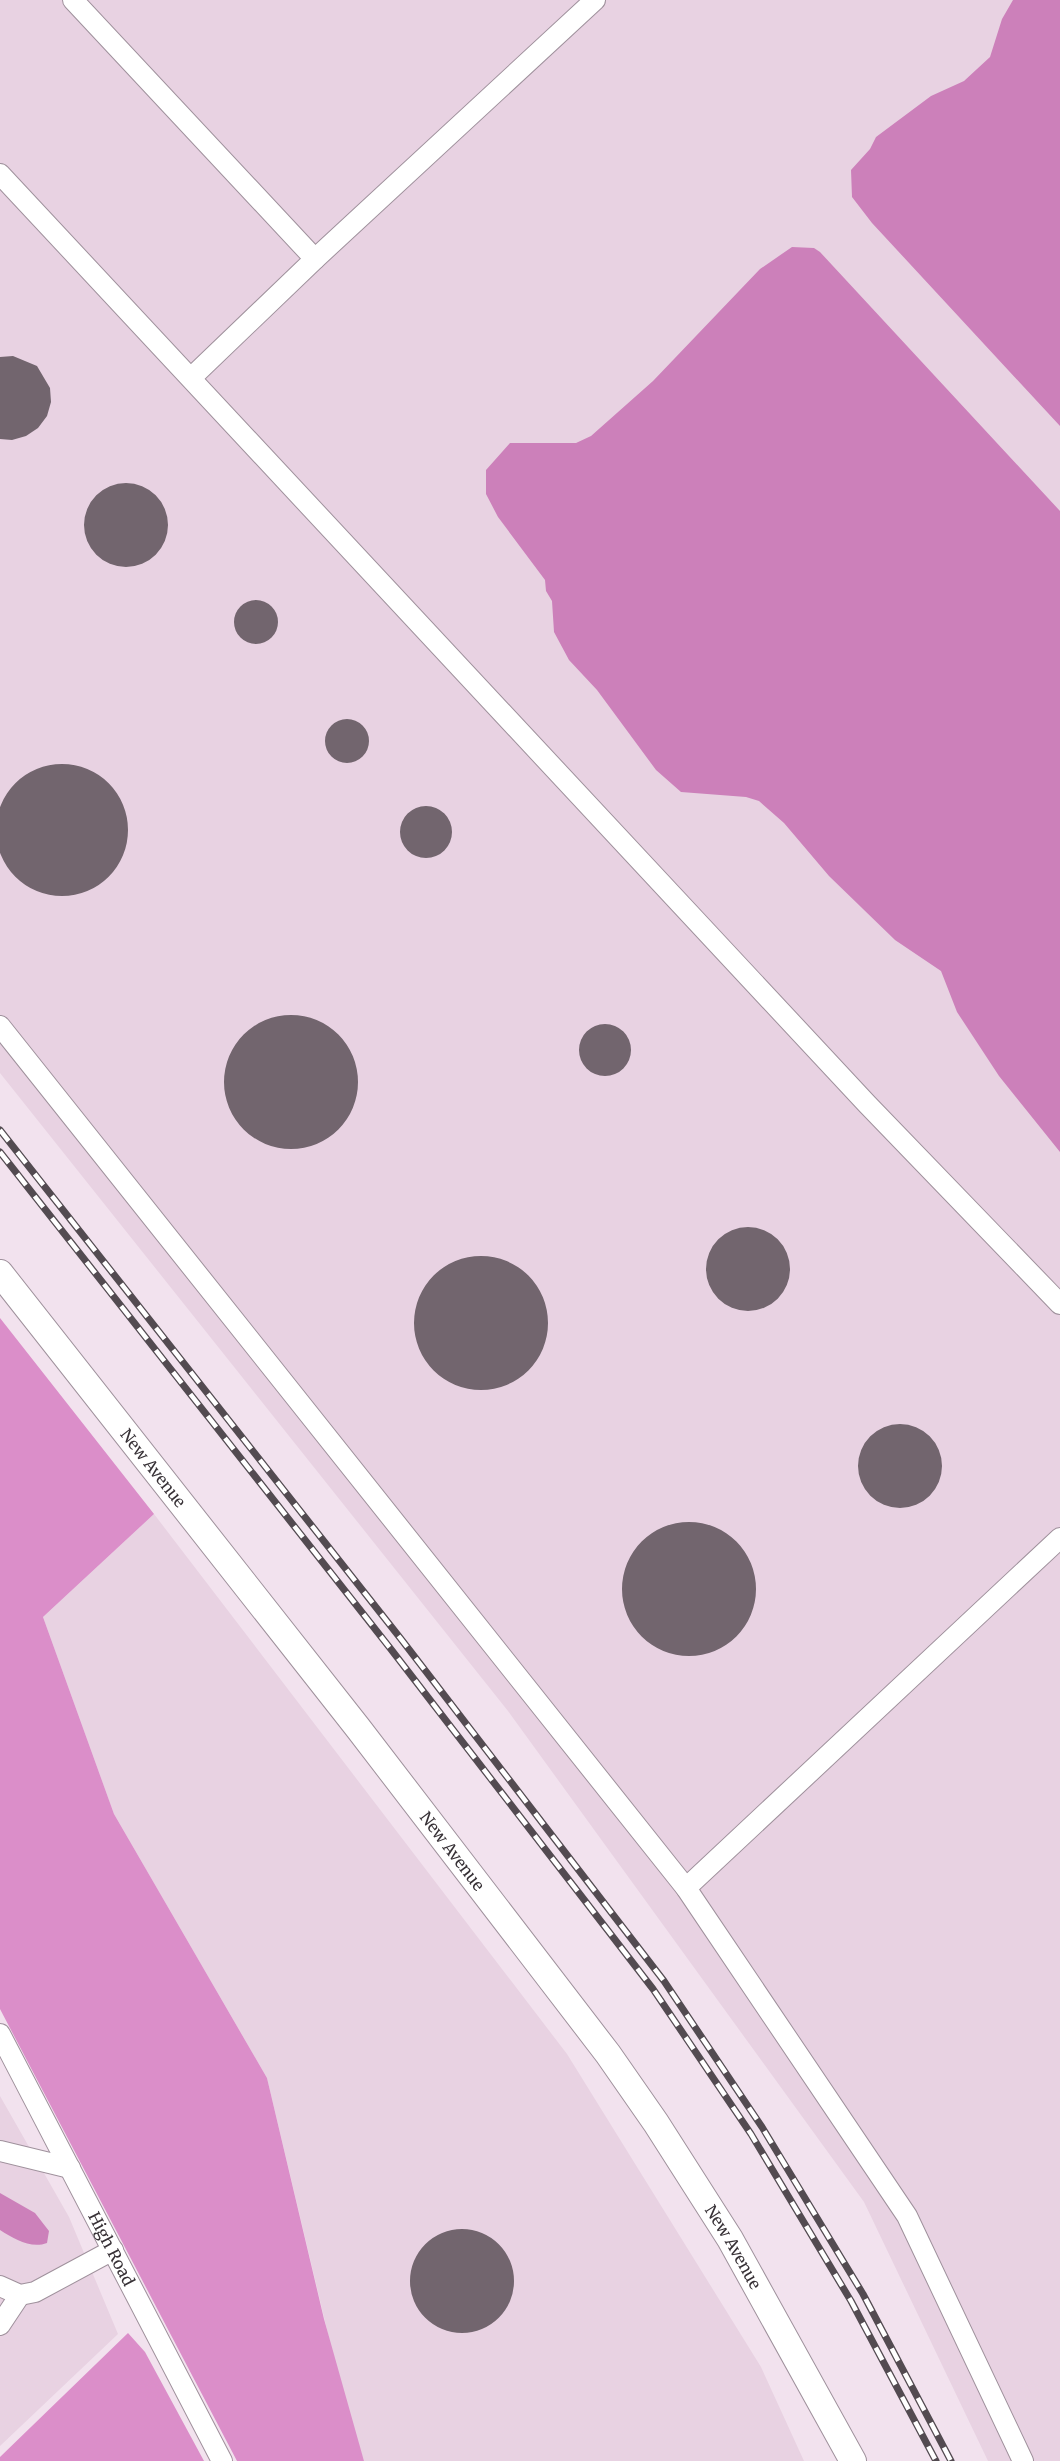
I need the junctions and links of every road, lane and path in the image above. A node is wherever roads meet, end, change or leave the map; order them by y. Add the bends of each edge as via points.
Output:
1 (73, 0) edge
2 (596, 0) edge
3 (0, 174) edge
4 (315, 259) junction
5 (192, 377) junction
6 (0, 1026) edge
7 (0, 1274) edge
8 (1060, 1304) edge
9 (1060, 1538) edge
10 (686, 1888) junction
11 (0, 2034) edge
12 (0, 2151) edge
13 (70, 2168) junction
14 (113, 2250) junction
15 (0, 2286) edge
16 (20, 2295) junction
17 (0, 2325) edge
18 (222, 2461) edge
19 (853, 2461) edge
20 (1023, 2461) edge

1 - 4 street
2 - 4 street
3 - 5 street
4 - 5 street
5 - 8 street via 867,1104
6 - 10 street
7 - 19 main road, New Avenue via 608,2054 736,2248
9 - 10 street
10 - 20 street via 907,2216
11 - 13 street, High Road
12 - 13 street
13 - 14 street, High Road
14 - 16 street via 35,2292
14 - 18 street, High Road
15 - 16 street
16 - 17 street

